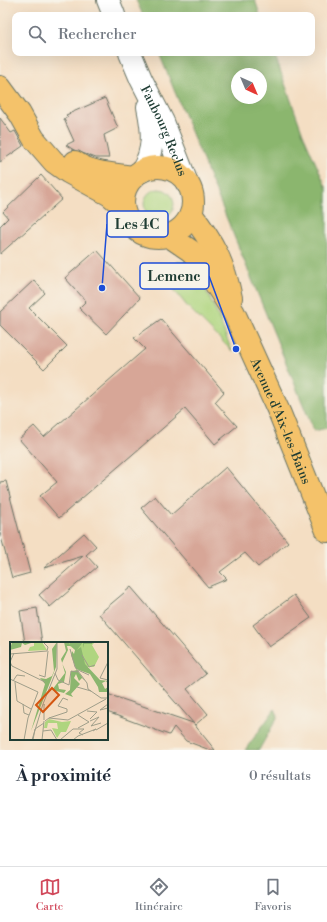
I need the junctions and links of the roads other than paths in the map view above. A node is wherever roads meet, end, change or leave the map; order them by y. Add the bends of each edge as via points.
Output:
1 (108, 0) edge
2 (113, 12) edge
3 (131, 56) edge
4 (141, 79) junction
5 (0, 87) edge
6 (20, 114) junction
7 (138, 174) junction
8 (187, 183) junction
9 (123, 206) junction
10 (191, 214) junction
11 (169, 236) junction
12 (234, 313) junction
13 (327, 530) edge

1 - 2 street
3 - 4 street, Faubourg Reclus
4 - 7 street, Faubourg Reclus via 152,127 152,146 149,160
4 - 8 street, Faubourg Reclus via 163,122
5 - 6 main road
6 - 7 main road via 80,166 97,172
6 - 9 main road via 34,138 54,162 110,195
7 - 8 main road via 154,167 167,168
7 - 9 main road via 127,186
8 - 10 main road via 193,198
9 - 11 main road via 126,218 144,235 156,238
10 - 11 main road via 179,231
10 - 12 main road, Avenue d'Aix-les-Bains via 209,236 219,254
11 - 12 main road, Avenue d'Aix-les-Bains via 191,251 203,264
12 - 13 main road, Avenue d'Aix-les-Bains via 280,414

